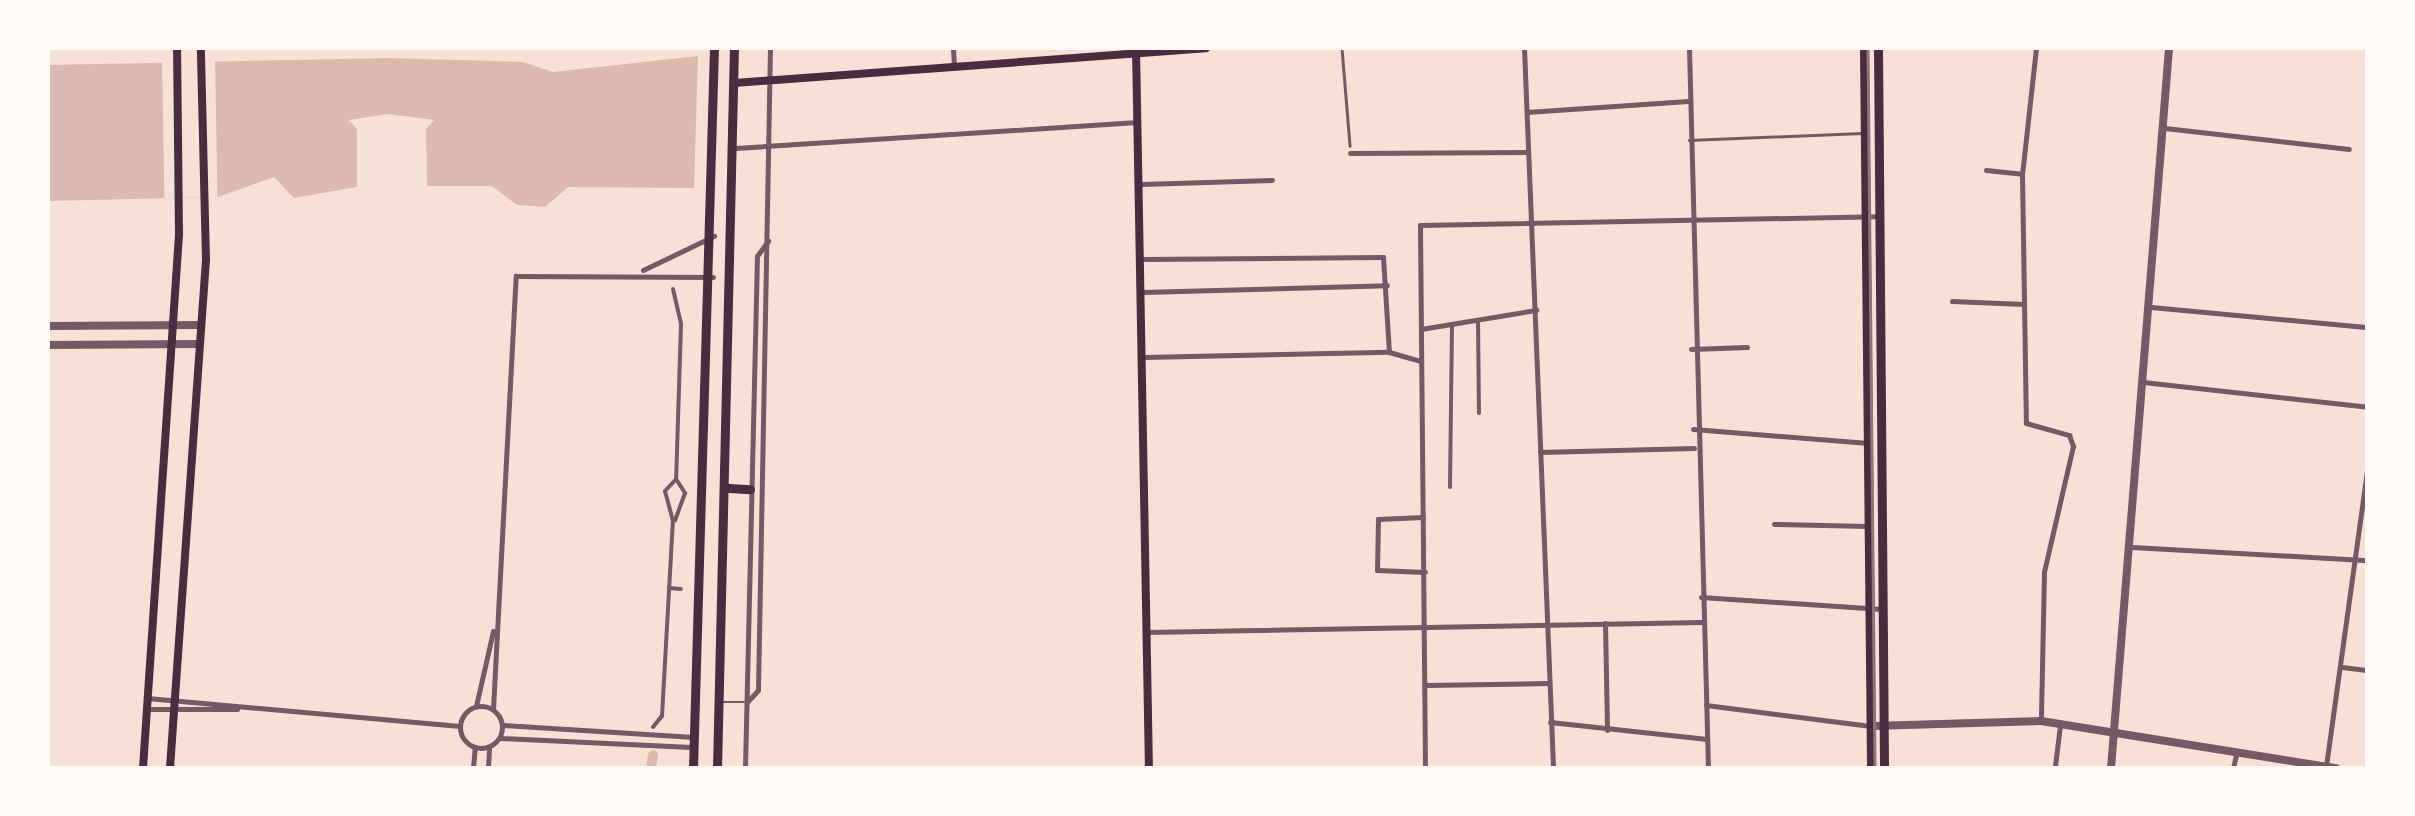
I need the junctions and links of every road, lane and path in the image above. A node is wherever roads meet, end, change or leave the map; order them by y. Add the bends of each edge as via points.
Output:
1 (176, 48) edge
2 (201, 48) edge
3 (714, 48) edge
4 (734, 48) edge
5 (770, 48) edge
6 (953, 48) edge
7 (1206, 48) edge
8 (1342, 48) edge
9 (1524, 48) edge
10 (1690, 48) edge
11 (1864, 48) edge
12 (1878, 48) edge
13 (2036, 48) edge
14 (2169, 48) edge
15 (1136, 52) edge
16 (954, 68) junction
17 (771, 81) junction
18 (734, 82) junction
19 (1689, 101) junction
20 (1527, 112) junction
21 (1140, 122) junction
22 (2165, 128) junction
23 (1865, 133) junction
24 (1689, 140) junction
25 (771, 146) junction
26 (736, 148) junction
27 (1350, 150) joint
28 (2348, 150) dead end
29 (1528, 152) junction
30 (1986, 170) dead end
31 (2022, 174) junction
32 (1272, 180) dead end
33 (1142, 184) junction
34 (1866, 216) junction
35 (1879, 216) junction
36 (1688, 222) junction
37 (1532, 229) junction
38 (714, 236) junction
39 (768, 241) junction
40 (1143, 259) junction
41 (640, 271) junction
42 (713, 277) junction
43 (1387, 286) junction
44 (673, 289) dead end
45 (1143, 292) junction
46 (1952, 301) dead end
47 (2024, 304) junction
48 (2151, 307) junction
49 (1536, 310) junction
50 (1478, 320) junction
51 (172, 323) junction
52 (1452, 324) junction
53 (200, 325) junction
54 (48, 326) edge
55 (2368, 326) edge
56 (1421, 329) junction
57 (170, 342) junction
58 (198, 344) junction
59 (48, 345) edge
60 (1747, 346) dead end
61 (1691, 349) junction
62 (1388, 352) junction
63 (1880, 356) junction
64 (1144, 357) junction
65 (1867, 357) junction
66 (1422, 361) junction
67 (2142, 382) junction
68 (2368, 407) edge
69 (1479, 413) dead end
70 (1692, 428) junction
71 (1868, 443) junction
72 (1694, 448) junction
73 (1540, 452) junction
74 (1882, 462) junction
75 (1868, 463) junction
76 (2368, 464) edge
77 (676, 479) junction
78 (1450, 487) dead end
79 (728, 488) junction
80 (750, 488) junction
81 (1423, 517) junction
82 (673, 521) junction
83 (1774, 524) dead end
84 (1869, 526) junction
85 (2132, 547) junction
86 (1869, 558) junction
87 (1882, 558) junction
88 (2355, 559) junction
89 (2368, 560) edge
90 (1425, 572) junction
91 (669, 588) junction
92 (681, 588) dead end
93 (1701, 597) junction
94 (1870, 609) junction
95 (1882, 609) junction
96 (1702, 622) junction
97 (1605, 623) junction
98 (1547, 624) junction
99 (1425, 626) junction
100 (494, 628) junction
101 (1147, 632) junction
102 (2342, 667) junction
103 (2368, 670) edge
104 (1548, 683) junction
105 (1426, 685) junction
106 (147, 698) junction
107 (175, 700) junction
108 (720, 702) junction
109 (746, 702) junction
110 (1706, 705) junction
111 (476, 706) junction
112 (240, 709) junction
113 (493, 709) junction
114 (146, 710) junction
115 (174, 712) junction
116 (2041, 720) junction
117 (1550, 722) junction
118 (503, 725) junction
119 (2060, 725) junction
120 (460, 726) junction
121 (1872, 726) junction
122 (653, 727) dead end
123 (1884, 728) junction
124 (1607, 730) junction
125 (637, 733) junction
126 (500, 738) junction
127 (2114, 738) junction
128 (1707, 739) junction
129 (694, 742) junction
130 (636, 744) junction
131 (489, 747) junction
132 (474, 748) junction
133 (2236, 755) junction
134 (2055, 766) dead end
135 (143, 768) edge
136 (170, 768) edge
137 (473, 768) edge
138 (488, 768) edge
139 (693, 768) edge
140 (718, 768) edge
141 (744, 768) edge
142 (1148, 768) edge
143 (1425, 768) edge
144 (1553, 768) edge
145 (1708, 768) edge
146 (1871, 768) edge
147 (1884, 768) edge
148 (2111, 768) edge
149 (2233, 768) edge
150 (2329, 768) edge

1 - 51 main road via 180,198
2 - 53 main road via 206,197
3 - 38 main road
4 - 18 main road
5 - 17 street
6 - 16 street
7 - 15 main road
8 - 27 lane
9 - 20 street
10 - 19 street
11 - 23 main road
12 - 35 main road
13 - 31 street
14 - 22 street
15 - 16 main road
15 - 21 main road
16 - 17 main road
17 - 18 main road
17 - 25 street
18 - 26 main road
19 - 20 street
19 - 24 street
20 - 29 street
21 - 25 street
21 - 33 main road
22 - 28 street
22 - 48 street
23 - 24 lane
23 - 34 main road
24 - 36 street
25 - 26 street
25 - 39 street
26 - 79 main road
27 - 29 street
29 - 37 street
30 - 31 street
31 - 47 street
32 - 33 street
33 - 40 main road
34 - 35 street
34 - 36 street
34 - 65 main road
35 - 63 main road
36 - 37 street
36 - 61 street
37 - 49 street
37 - 56 street via 1420,225
38 - 41 street
38 - 42 main road
39 - 80 street via 756,256
39 - 109 street via 758,690
40 - 43 street via 1387,259
40 - 45 main road
41 - 42 street
41 - 100 street via 516,276
42 - 129 main road
43 - 45 street
43 - 62 street
44 - 77 street via 681,324
45 - 64 main road
46 - 47 street
47 - 116 street via 2026,423 2069,435 2073,446 2044,572
48 - 55 street
48 - 67 street
49 - 50 street
49 - 73 street
50 - 52 street
50 - 69 street
51 - 53 street
51 - 54 street
51 - 57 main road
52 - 56 street
52 - 78 street
53 - 58 main road
56 - 66 street
57 - 58 street
57 - 59 street
57 - 106 main road
58 - 107 main road
60 - 61 street
61 - 70 street
62 - 64 street
62 - 66 street
63 - 65 main road
63 - 74 main road
64 - 101 main road
65 - 71 main road
66 - 81 street
67 - 68 street
67 - 85 street
70 - 71 street
70 - 72 street
71 - 75 main road
72 - 73 street
72 - 93 street
73 - 98 street
74 - 75 main road
74 - 87 main road
75 - 84 main road
76 - 88 street
77 - 82 street via 666,491
77 - 82 street via 684,510
79 - 80 main road
79 - 108 main road
80 - 109 street
81 - 90 street
81 - 90 street via 1378,519 1377,570
82 - 91 street
83 - 84 street
84 - 86 main road
85 - 88 street
85 - 127 street
86 - 87 main road
86 - 94 main road
87 - 95 main road
88 - 89 street
88 - 102 street
90 - 99 street
91 - 92 street
91 - 122 street via 662,716
93 - 94 street
93 - 96 street
94 - 95 street
94 - 121 main road
95 - 123 main road
96 - 97 street
96 - 110 street
97 - 98 street
97 - 124 street
98 - 99 street
98 - 104 street
99 - 101 street
99 - 105 street
100 - 111 street
100 - 113 street
101 - 142 main road
102 - 103 street
102 - 150 street
104 - 105 street
104 - 117 street
105 - 143 street
106 - 107 street
106 - 114 main road
107 - 112 street
107 - 115 main road
108 - 109 lane
108 - 140 main road
109 - 141 street
110 - 121 street
110 - 128 street
111 - 113 street
111 - 120 street
112 - 115 street
112 - 120 street
113 - 118 street
114 - 115 street
114 - 135 main road
115 - 136 main road
116 - 119 street
116 - 123 street
117 - 124 street
117 - 144 street
118 - 125 street
118 - 126 street
119 - 127 street
119 - 134 street
120 - 132 street
121 - 123 street
121 - 146 main road
123 - 147 main road
124 - 128 street
125 - 129 street
125 - 130 street
126 - 130 street
126 - 131 street
127 - 133 street
127 - 148 street
128 - 145 street
129 - 130 street
129 - 139 main road
131 - 132 street
131 - 138 street
132 - 137 street
133 - 149 street
133 - 150 street

